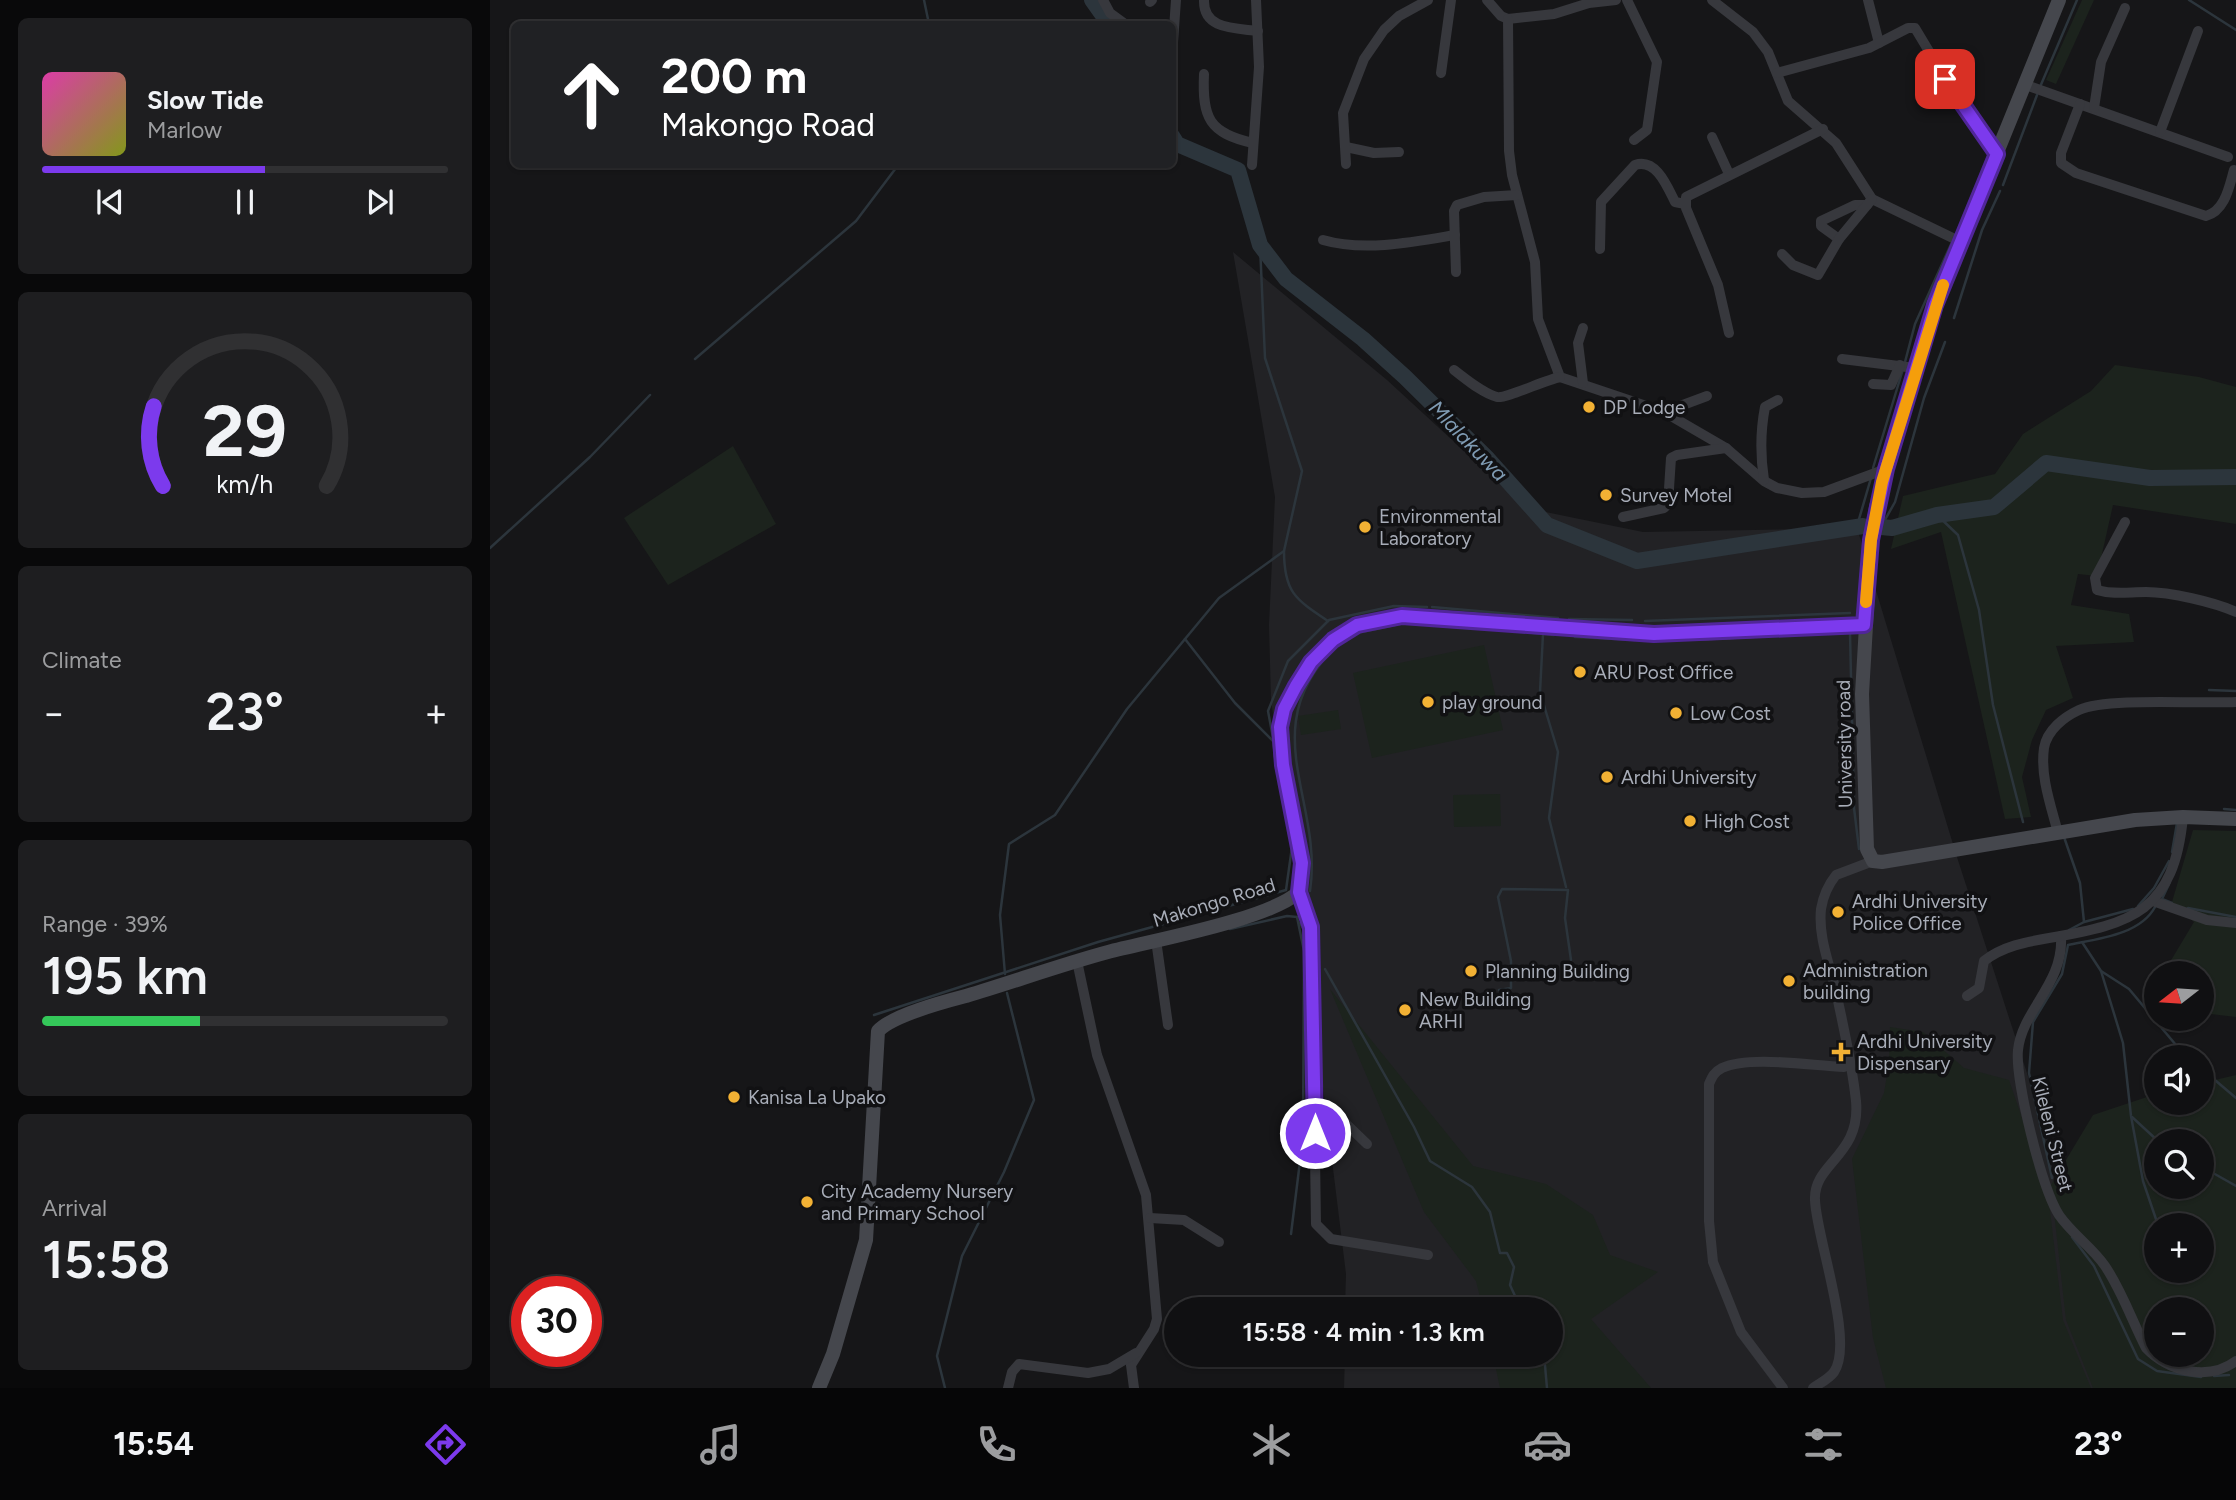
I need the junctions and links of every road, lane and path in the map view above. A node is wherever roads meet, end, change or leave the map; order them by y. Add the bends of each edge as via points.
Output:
1 (1103, 0) edge
2 (1176, 0) edge
3 (1204, 0) edge
4 (1256, 0) edge
5 (1429, 0) edge
6 (1451, 0) edge
7 (1488, 0) edge
8 (1616, 0) edge
9 (1627, 0) edge
10 (1712, 0) edge
11 (1868, 0) edge
12 (2059, 0) edge
13 (2125, 8) dead end
14 (1508, 19) junction
15 (1121, 21) edge
16 (1175, 21) edge
17 (1258, 31) junction
18 (2198, 31) dead end
19 (1879, 43) junction
20 (1441, 73) dead end
21 (1777, 73) junction
22 (1204, 74) dead end
23 (2026, 85) junction
24 (2080, 104) junction
25 (2094, 108) junction
26 (1823, 129) junction
27 (2160, 132) junction
28 (1712, 138) dead end
29 (1634, 140) dead end
30 (1253, 143) junction
31 (1346, 147) junction
32 (1399, 152) dead end
33 (1997, 154) junction
34 (2232, 154) edge
35 (1346, 164) dead end
36 (1252, 165) dead end
37 (2235, 170) edge
38 (1729, 174) junction
39 (1517, 195) junction
40 (1870, 202) junction
41 (1685, 204) junction
42 (1455, 235) junction
43 (1839, 239) junction
44 (1323, 240) dead end
45 (1961, 242) junction
46 (1600, 249) dead end
47 (1782, 254) dead end
48 (1456, 272) dead end
49 (1583, 328) dead end
50 (1729, 333) dead end
51 (1842, 359) dead end
52 (1908, 367) junction
53 (1454, 370) dead end
54 (1559, 377) junction
55 (1583, 383) junction
56 (1874, 384) dead end
57 (1707, 396) dead end
58 (1778, 400) dead end
59 (1664, 412) junction
60 (1726, 448) junction
61 (1886, 469) junction
62 (1764, 481) junction
63 (1623, 517) dead end
64 (2125, 522) dead end
65 (2236, 612) edge
66 (1864, 625) junction
67 (2236, 702) edge
68 (2183, 817) junction
69 (2236, 819) edge
70 (2058, 833) junction
71 (1873, 861) junction
72 (1299, 892) junction
73 (2153, 901) junction
74 (2236, 923) edge
75 (2061, 936) junction
76 (1156, 940) junction
77 (1077, 961) junction
78 (1967, 996) dead end
79 (1168, 1025) dead end
80 (1848, 1062) junction
81 (1315, 1101) junction
82 (1367, 1144) dead end
83 (1150, 1218) junction
84 (1219, 1242) dead end
85 (1428, 1255) dead end
86 (1136, 1353) junction
87 (2236, 1361) edge
88 (820, 1388) edge
89 (1009, 1388) edge
90 (1134, 1388) edge
91 (1783, 1388) edge
92 (1813, 1388) edge

1 - 15 street
2 - 16 street
3 - 17 street via 1205,15 1212,22
4 - 17 street
5 - 31 street via 1399,16 1364,59 1343,113
6 - 20 street
7 - 14 street
8 - 14 street
9 - 29 street via 1657,62 1647,130
10 - 21 street via 1753,32
11 - 19 street
12 - 23 street, University road
13 - 25 street via 2102,62
14 - 39 street via 1509,152
17 - 30 street
18 - 27 street
19 - 21 street
19 - 33 street via 1915,28
21 - 26 street via 1788,101
22 - 30 street via 1206,113 1225,136
23 - 24 street
23 - 33 street, University road
24 - 25 street
24 - 37 street via 2061,153 2061,163 2076,173 2206,216 2223,202
25 - 27 street
26 - 38 street
26 - 40 street via 1848,160
27 - 34 street
28 - 38 street
30 - 36 street
31 - 32 street
31 - 35 street
33 - 45 street, University road
34 - 37 street via 2229,165
38 - 41 street via 1688,195
39 - 42 street via 1457,205
39 - 54 street via 1535,262 1538,319
40 - 43 street
40 - 43 street via 1821,221 1821,226
40 - 45 street
41 - 46 street via 1675,202 1651,166 1635,165 1601,202
41 - 50 street via 1718,285
42 - 44 street via 1372,245
42 - 48 street
43 - 47 street via 1818,275 1793,265
45 - 52 street, University road
49 - 55 street via 1578,343
51 - 52 street
52 - 56 street via 1891,386
52 - 61 street, University road
53 - 54 street via 1498,397
54 - 55 street
55 - 59 street
57 - 59 street
58 - 62 street via 1765,407 1761,425
59 - 60 street
60 - 62 street
60 - 63 street via 1671,458 1668,504
61 - 62 street via 1814,494 1777,488
61 - 66 street, University road via 1871,535
64 - 65 street via 2095,578 2097,590 2148,592
66 - 71 street, University road via 1866,838
66 - 72 street, Makongo Road via 1654,634 1425,617 1357,625 1311,662 1282,717 1283,765 1302,863
67 - 70 street via 2109,704 2080,709 2064,718 2049,733 2044,747 2044,775
68 - 69 street
68 - 70 street
68 - 73 street via 2177,854
70 - 71 street
71 - 80 street via 1836,875 1821,908 1821,929
72 - 76 street, Makongo Road via 1278,905
72 - 81 street via 1308,913 1312,946
73 - 74 street via 2207,920
73 - 75 street via 2121,922
75 - 78 street via 2027,942 1989,957 1982,966 1979,988
75 - 87 street, Kileleni Street via 2056,968 2018,1049 2019,1072 2048,1194 2061,1218 2107,1269 2146,1348 2155,1357 2178,1369 2198,1372
76 - 77 street, Makongo Road
76 - 79 street
77 - 83 street via 1097,1055
77 - 88 street, Makongo Road via 940,1004 878,1031 866,1240
80 - 91 street via 1844,1067 1728,1066 1713,1074 1709,1084 1713,1262 1745,1340
80 - 92 street via 1856,1102 1854,1131 1821,1175 1815,1198 1840,1356 1834,1371
81 - 82 street
81 - 85 street via 1315,1217 1319,1231 1331,1239
83 - 84 street via 1184,1220
83 - 86 street via 1157,1319
86 - 89 street via 1109,1369 1088,1373 1019,1364
86 - 90 street via 1131,1365

